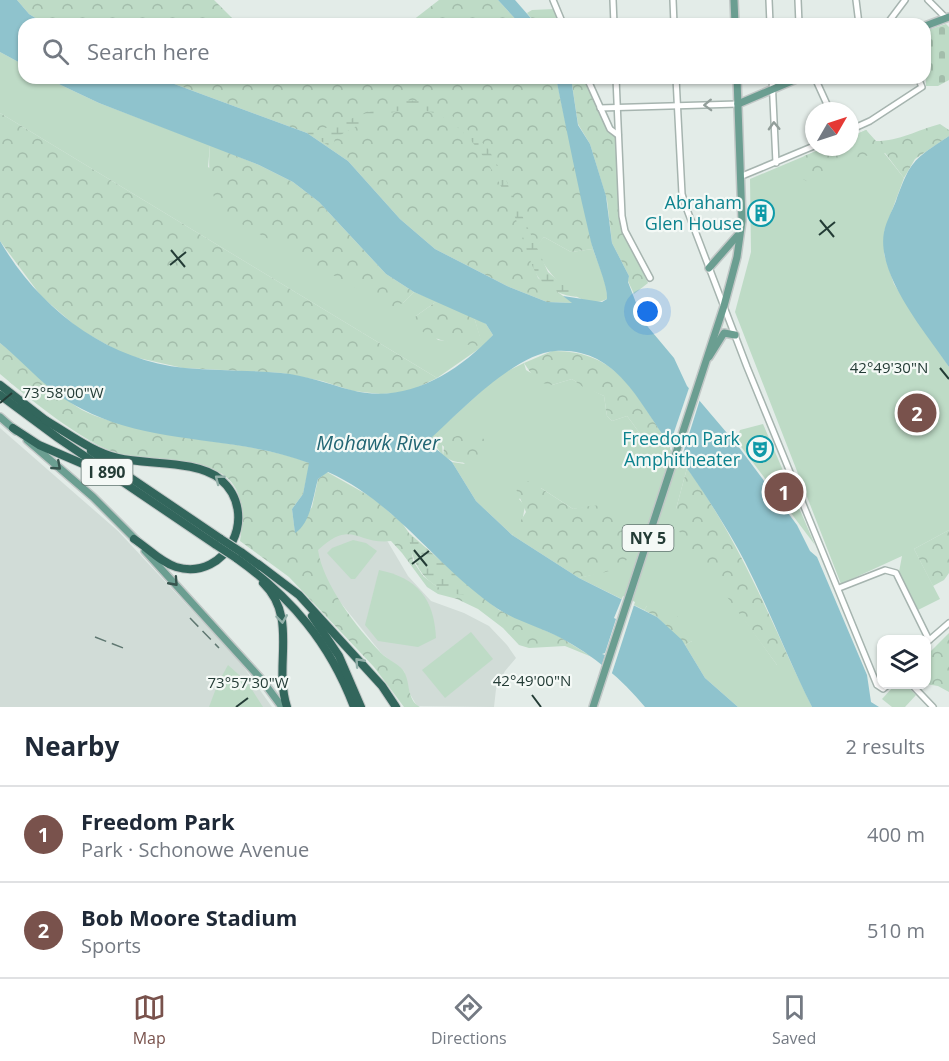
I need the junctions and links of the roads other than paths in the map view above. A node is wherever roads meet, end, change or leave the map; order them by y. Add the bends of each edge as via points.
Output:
1 (553, 0) edge
2 (614, 0) edge
3 (673, 0) edge
4 (734, 0) edge
5 (769, 0) edge
6 (798, 0) edge
7 (856, 0) edge
8 (905, 0) edge
9 (928, 0) edge
10 (948, 17) edge
11 (560, 18) edge
12 (614, 18) edge
13 (674, 18) edge
14 (735, 18) edge
15 (770, 18) edge
16 (799, 18) edge
17 (858, 18) edge
18 (892, 18) edge
19 (931, 24) edge
20 (590, 84) edge
21 (616, 84) edge
22 (676, 84) edge
23 (737, 84) edge
24 (772, 84) edge
25 (784, 84) edge
26 (818, 84) edge
27 (921, 84) edge
28 (772, 89) junction
29 (826, 102) edge
30 (738, 104) junction
31 (678, 106) junction
32 (600, 108) junction
33 (618, 108) junction
34 (859, 126) edge
35 (618, 135) junction
36 (805, 150) edge
37 (776, 163) junction
38 (742, 176) junction
39 (740, 231) junction
40 (709, 268) junction
41 (650, 278) dead end
42 (723, 306) junction
43 (735, 335) junction
44 (705, 361) junction
45 (0, 385) edge
46 (0, 395) edge
47 (0, 417) edge
48 (45, 420) junction
49 (13, 428) junction
50 (151, 501) junction
51 (135, 539) junction
52 (219, 542) junction
53 (238, 555) junction
54 (258, 564) junction
55 (838, 588) junction
56 (949, 623) edge
57 (925, 635) edge
58 (931, 639) edge
59 (877, 684) edge
60 (916, 689) edge
61 (282, 707) edge
62 (287, 707) edge
63 (354, 707) edge
64 (361, 707) edge
65 (396, 707) edge
66 (593, 707) edge
67 (933, 707) edge

1 - 11 street
2 - 12 street
3 - 13 street
4 - 14 main road
5 - 15 street
6 - 16 street
7 - 17 street
8 - 18 street
9 - 10 street
10 - 19 main road
20 - 32 street
21 - 33 street
22 - 31 street
23 - 30 main road, NY 5
24 - 28 street
25 - 28 main road
26 - 29 street
27 - 34 street via 922,87
28 - 30 main road
37 -> 28 street
30 -> 31 street
30 - 38 main road, NY 5
31 - 33 street
31 - 40 street via 682,194
32 - 33 street
32 - 35 street via 610,129
33 - 35 street
35 - 41 street via 625,231
36 - 37 street
37 - 38 street
38 - 39 main road, NY 5
39 - 40 main road
39 - 42 main road, NY 5
40 - 42 street
42 - 43 street
42 - 44 main road, NY 5
43 - 44 main road via 724,333
43 - 55 street
44 - 66 main road, NY 5
45 - 48 highway, I 890
46 - 50 highway, I 890
47 - 49 main road
51 -> 48 highway via 176,567 206,566 225,553 236,536 240,519 236,499 224,483 208,472 110,456
48 - 52 highway, I 890
49 - 50 highway
49 -> 51 main road
50 - 52 highway, I 890
51 -> 61 main road
52 - 53 highway, I 890, bridge
53 - 54 highway, I 890
53 -> 62 highway via 269,589 282,611
53 - 63 highway, I 890 via 311,626 333,660
54 - 64 highway, I 890 via 299,602 324,633 345,668
65 -> 54 highway via 299,595
55 - 57 street via 891,570 901,580
55 - 59 street
56 - 58 street
60 - 67 street

